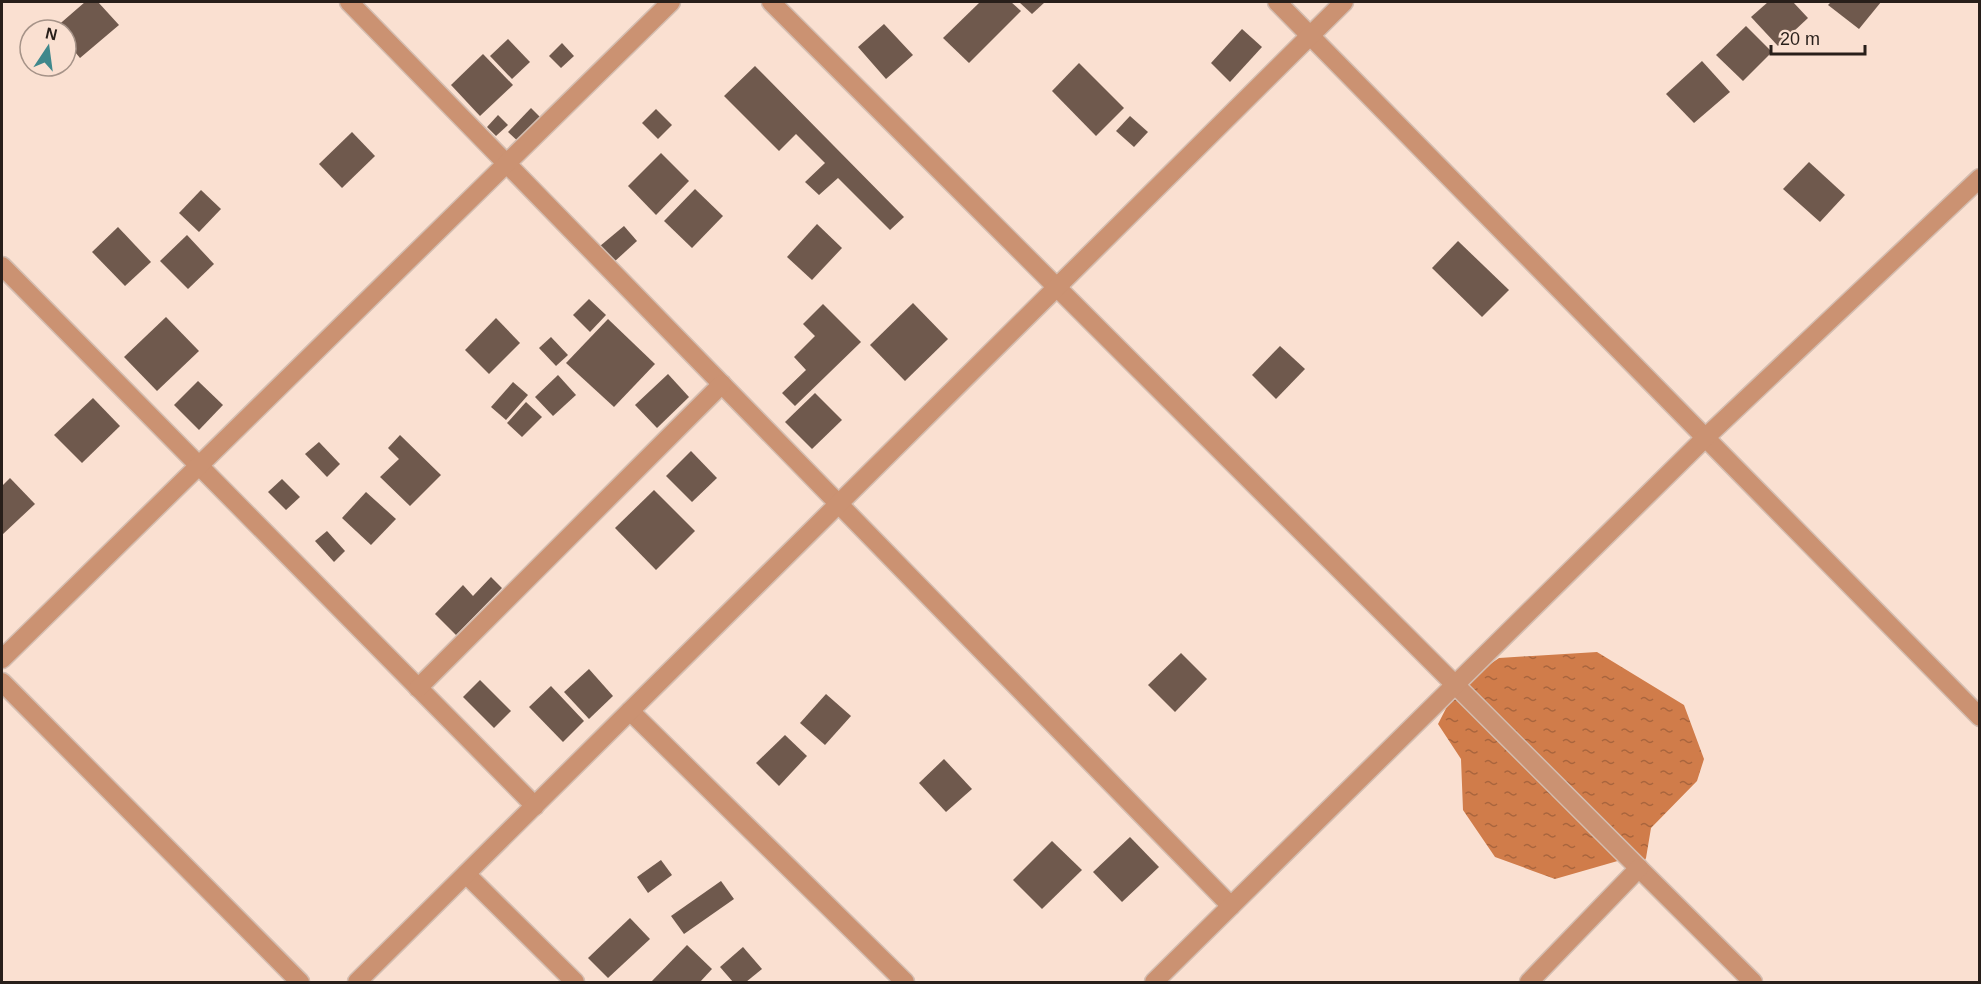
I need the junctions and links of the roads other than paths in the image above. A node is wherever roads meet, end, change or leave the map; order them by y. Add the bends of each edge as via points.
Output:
1 (349, 2) edge
2 (671, 2) edge
3 (771, 2) edge
4 (1278, 2) edge
5 (1344, 2) edge
6 (1310, 35) junction
7 (506, 163) junction
8 (1980, 178) edge
9 (2, 266) edge
10 (1057, 287) junction
11 (722, 384) junction
12 (1706, 437) junction
13 (198, 465) junction
14 (839, 504) junction
15 (2, 659) edge
16 (2, 682) edge
17 (1455, 685) junction
18 (418, 688) junction
19 (630, 711) junction
20 (1980, 717) edge
21 (535, 806) junction
22 (1639, 868) junction
23 (466, 874) junction
24 (1231, 906) junction
25 (300, 982) edge
26 (357, 982) edge
27 (575, 982) edge
28 (905, 982) edge
29 (1154, 982) edge
30 (1529, 982) edge
31 (1753, 982) edge

1 - 7 street
2 - 7 street
3 - 10 street
4 - 6 street
5 - 6 street
6 - 10 street
6 - 12 street
7 - 11 street
7 - 13 street
8 - 12 street
9 - 13 street
10 - 14 street
10 - 17 street
11 - 14 street
11 - 18 street
12 - 17 street
12 - 20 street
13 - 15 street
13 - 18 street
14 - 19 street
14 - 24 street
16 - 25 street
17 - 22 street
17 - 24 street
18 - 21 street
19 - 21 street
19 - 28 street
21 - 23 street
22 - 30 street
22 - 31 street
23 - 26 street
23 - 27 street
24 - 29 street

